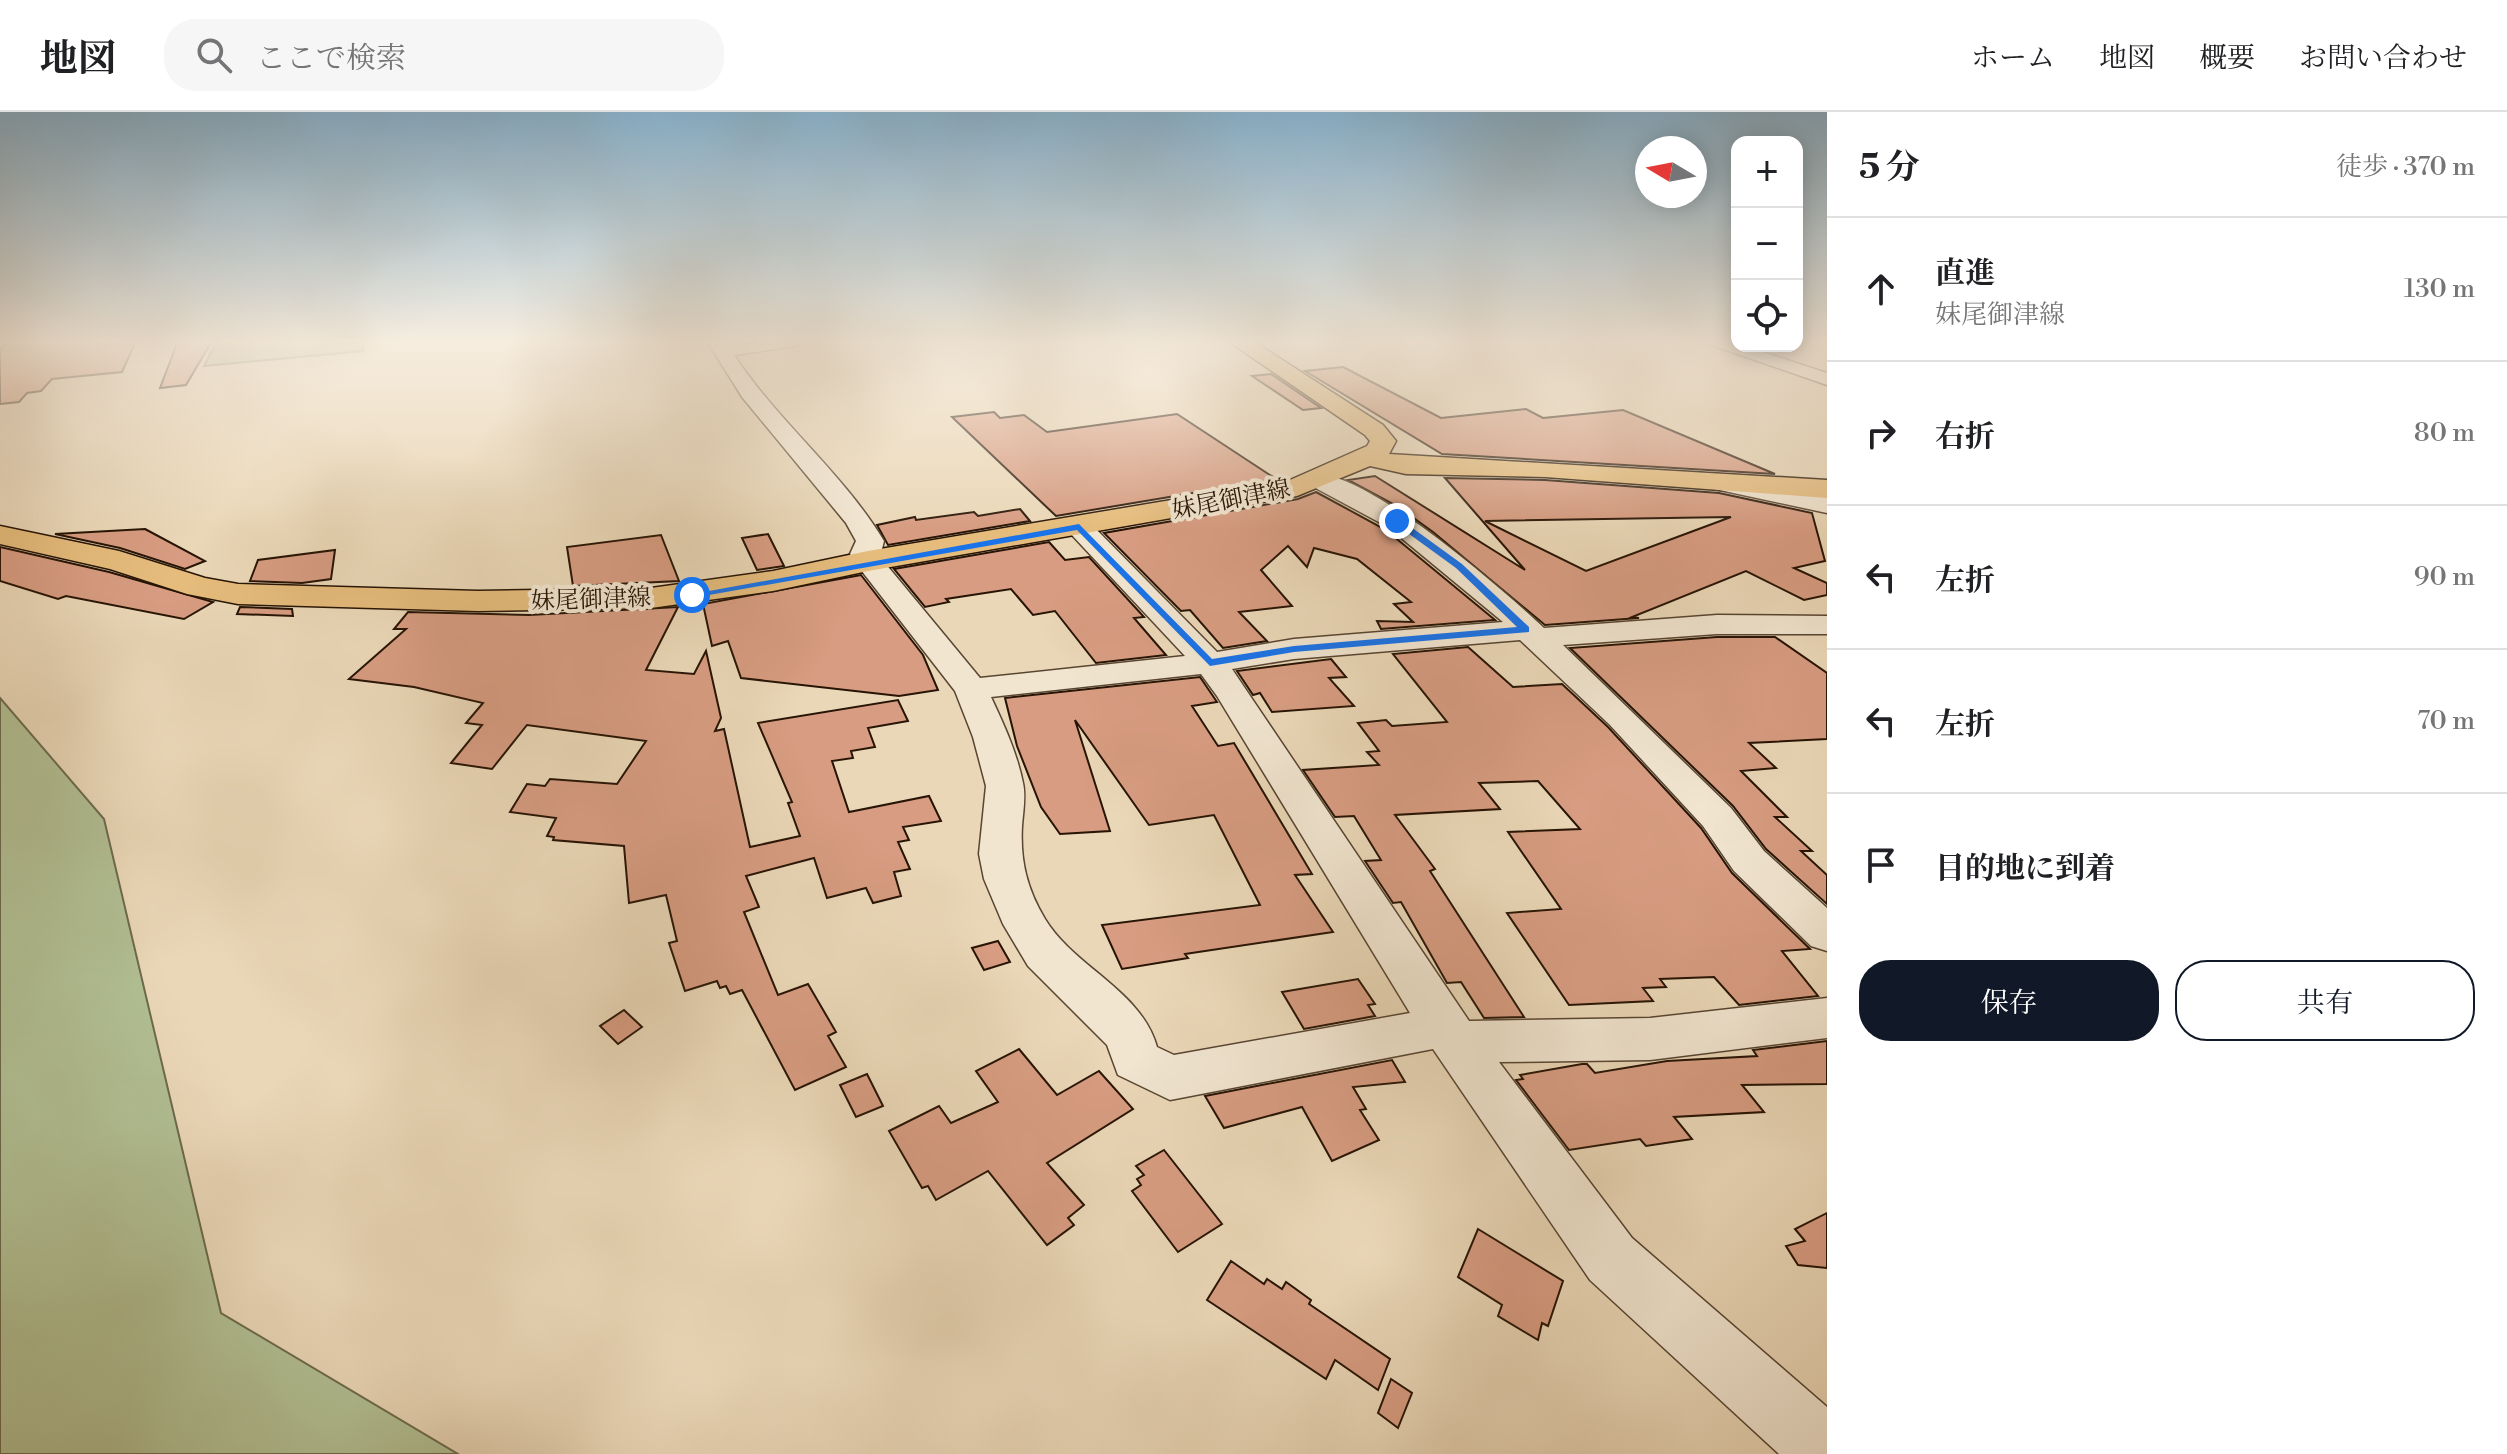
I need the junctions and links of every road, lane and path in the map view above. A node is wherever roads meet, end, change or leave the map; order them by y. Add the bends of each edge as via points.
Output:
1 (758, 404) edge
2 (1334, 404) edge
3 (1367, 457) junction
4 (1319, 480) junction
5 (1718, 483) junction
6 (1827, 489) edge
7 (1827, 505) edge
8 (1079, 527) junction
9 (0, 535) edge
10 (868, 561) junction
11 (1827, 625) edge
12 (1530, 634) junction
13 (1210, 663) junction
14 (971, 689) junction
15 (1827, 934) edge
16 (1827, 1018) edge
17 (1450, 1035) junction
18 (1827, 1452) edge

1 - 10 street via 858,520 870,541 864,554
2 - 3 main road via 1383,441
3 - 4 main road, 妹尾御津線
3 - 5 main road via 1406,466 1545,469
4 - 8 main road, 妹尾御津線
4 - 12 street via 1366,502 1433,546
5 - 6 main road
5 - 7 street
8 - 10 main road, 妹尾御津線
8 - 13 street
9 - 10 main road, 妹尾御津線 via 119,561 209,590 274,597 651,598
10 - 14 street
11 - 12 street via 1706,624
12 - 13 street via 1294,649
12 - 15 street via 1632,727 1717,817 1749,861
13 - 14 street
13 - 17 street
14 - 17 street via 1005,786 1000,854 1025,924 1044,954 1130,1037 1136,1060 1170,1078
16 - 17 street via 1650,1039
17 - 18 street via 1611,1259

